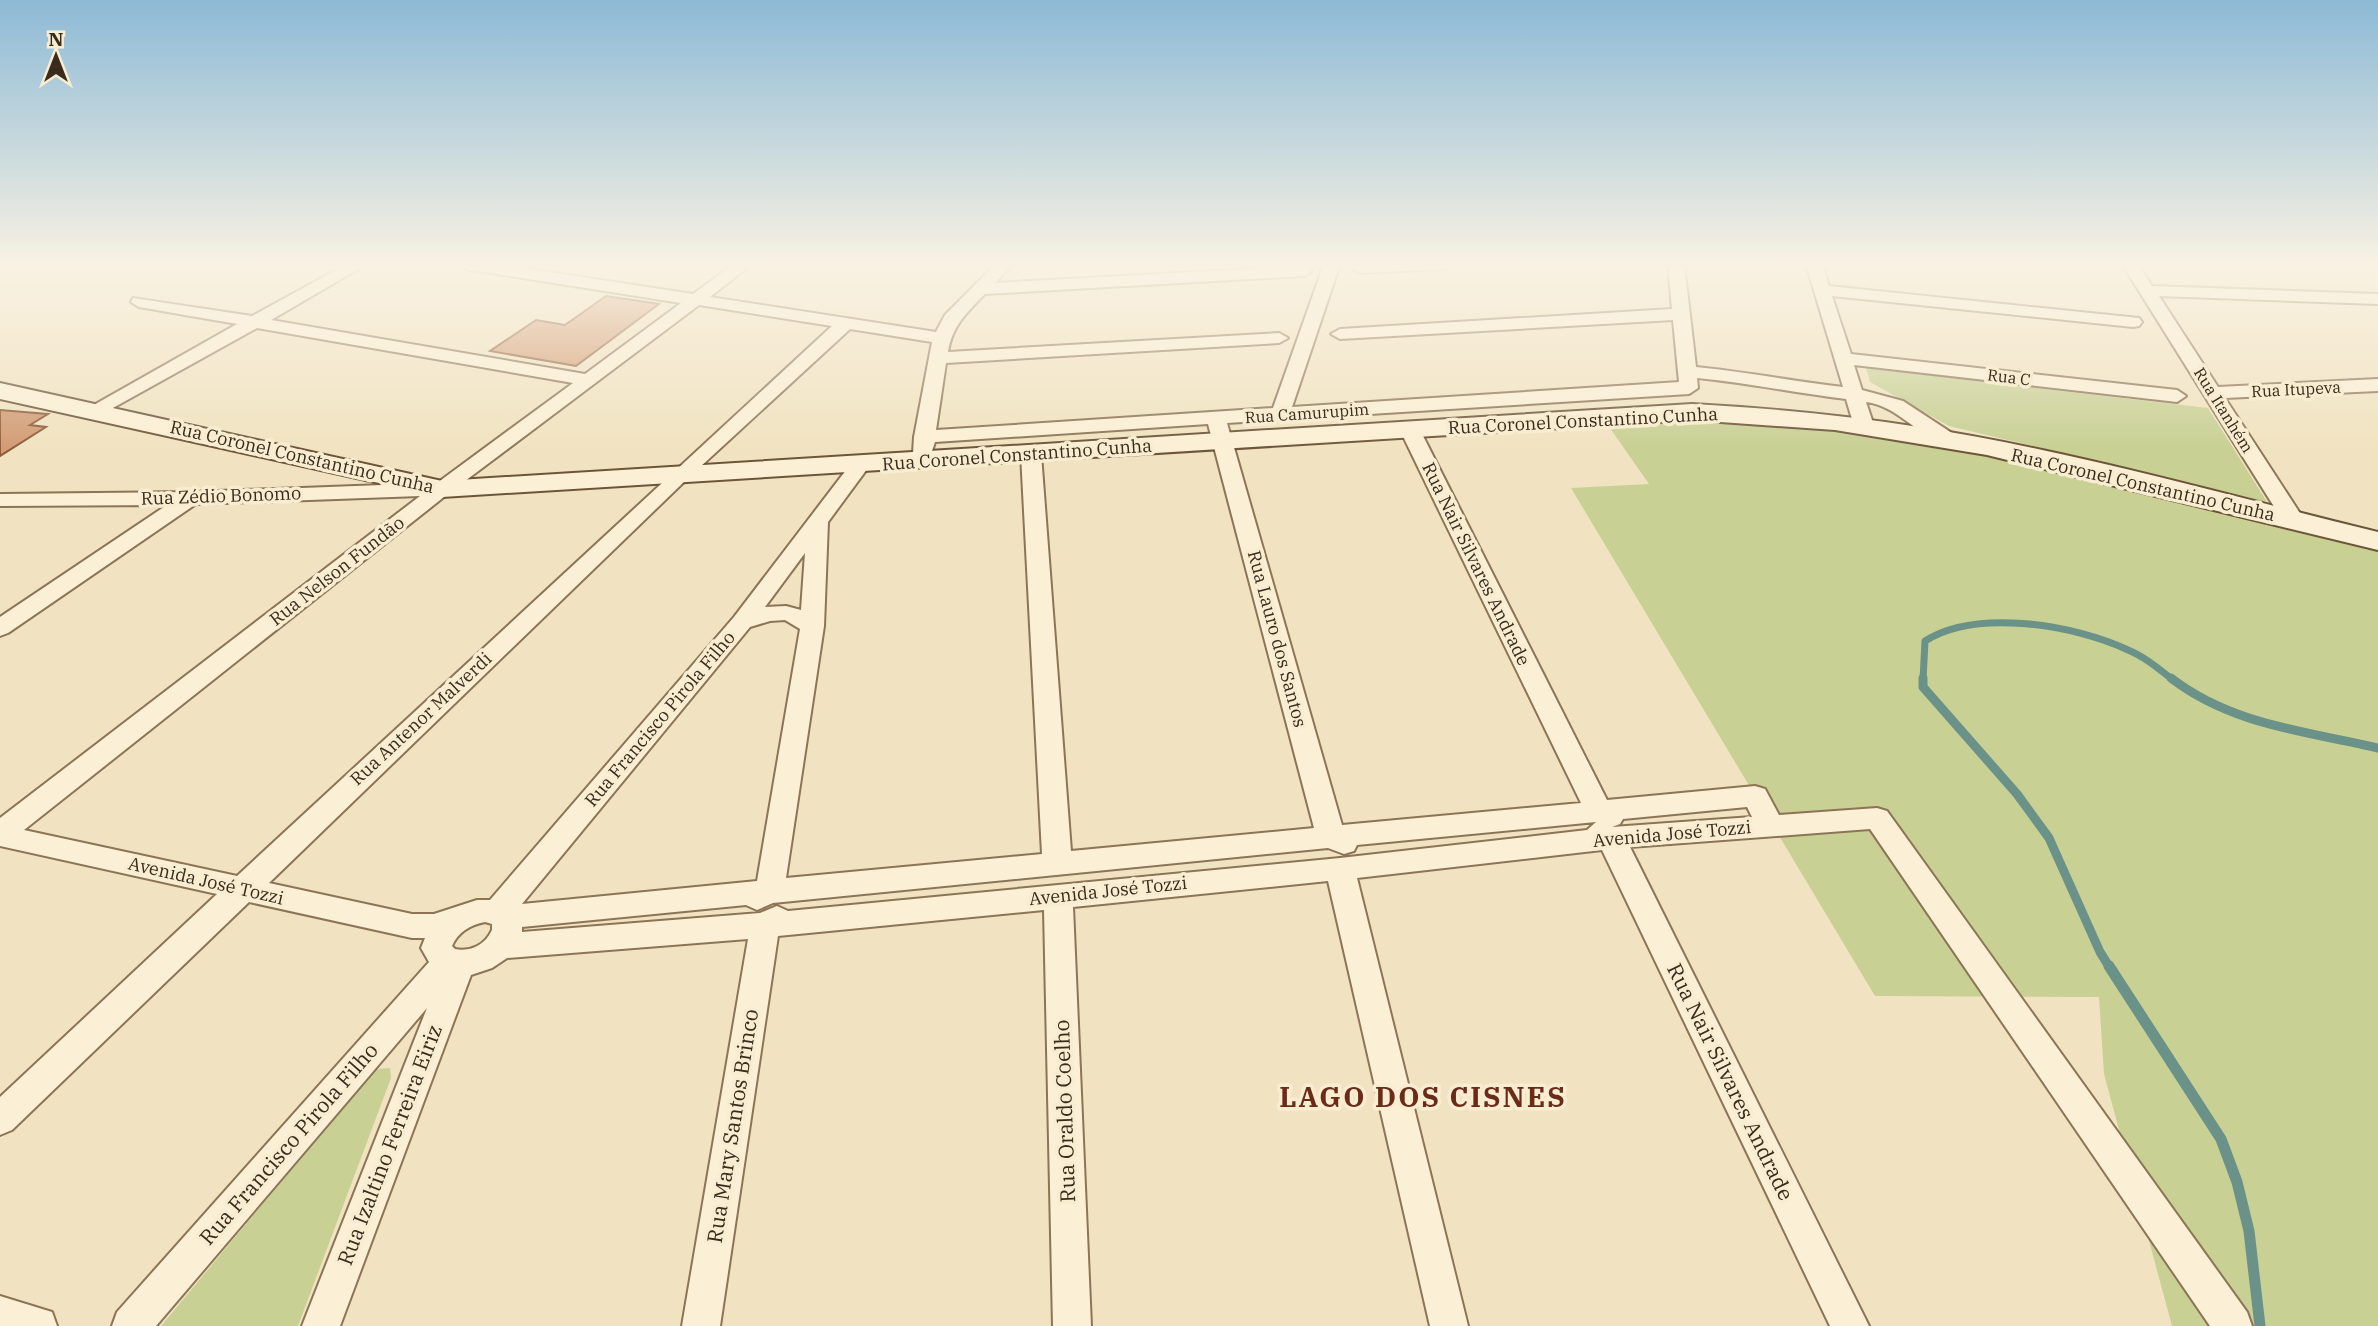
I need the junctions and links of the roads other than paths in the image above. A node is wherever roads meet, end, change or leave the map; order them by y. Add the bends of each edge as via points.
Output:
1 (246, 326) edge
2 (283, 326) edge
3 (662, 326) edge
4 (843, 326) edge
5 (864, 326) edge
6 (947, 326) edge
7 (1311, 326) edge
8 (1478, 326) edge
9 (1682, 326) edge
10 (1833, 326) edge
11 (2170, 326) edge
12 (1340, 334) dead end
13 (941, 338) junction
14 (1279, 338) dead end
15 (937, 358) junction
16 (1842, 358) junction
17 (588, 380) junction
18 (2378, 385) edge
19 (0, 391) edge
20 (1690, 391) junction
21 (1853, 393) junction
22 (2213, 393) junction
23 (2177, 396) dead end
24 (95, 410) junction
25 (1280, 415) junction
26 (1455, 415) junction
27 (1864, 426) junction
28 (1219, 430) junction
29 (1410, 430) junction
30 (1951, 441) junction
31 (923, 449) junction
32 (1031, 454) junction
33 (860, 465) junction
34 (680, 475) junction
35 (442, 489) junction
36 (191, 498) junction
37 (0, 500) edge
38 (2294, 521) junction
39 (818, 523) junction
40 (2378, 541) edge
41 (742, 622) junction
42 (812, 626) junction
43 (0, 628) edge
44 (1604, 824) junction
45 (0, 834) edge
46 (1331, 836) junction
47 (1056, 862) junction
48 (1340, 869) junction
49 (242, 889) junction
50 (771, 890) junction
51 (1058, 896) junction
52 (501, 914) junction
53 (458, 918) junction
54 (765, 925) junction
55 (412, 926) junction
56 (499, 946) junction
57 (448, 958) junction
58 (0, 1119) edge
59 (0, 1315) edge
60 (38, 1326) edge
61 (131, 1326) edge
62 (321, 1326) edge
63 (701, 1326) edge
64 (1072, 1326) edge
65 (1449, 1326) edge
66 (1850, 1326) edge
67 (2233, 1326) edge

1 - 24 street
2 - 17 street
3 - 17 street, Rua Nelson Fundão
4 - 34 street, Rua Antenor Malverdi
5 - 13 street
6 - 13 street
7 - 25 street
8 - 12 street
9 - 20 street
10 - 16 street
11 - 22 street, Rua Itanhém
13 - 15 street
14 - 15 street
15 - 31 street
16 - 21 street
16 - 23 street, Rua C
17 - 35 street, Rua Nelson Fundão
18 - 22 street, Rua Itupeva
19 - 24 street, Rua Coronel Constantino Cunha
20 - 21 street via 1793,387
20 - 26 street, Rua Coronel Constantino Cunha
20 - 27 street, Rua Coronel Constantino Cunha
21 - 27 street
21 - 30 street via 1896,405
22 - 38 street, Rua Itanhém
24 - 35 street, Rua Coronel Constantino Cunha
25 - 26 street, Rua Camurupim
25 - 28 street, Rua Camurupim
26 - 29 street, Rua Coronel Constantino Cunha
27 - 30 street, Rua Coronel Constantino Cunha
28 - 29 street, Rua Coronel Constantino Cunha
28 - 31 street, Rua Camurupim
28 - 32 street, Rua Coronel Constantino Cunha
28 - 46 street, Rua Lauro dos Santos
29 - 44 street, Rua Nair Silvares Andrade
30 - 38 street, Rua Coronel Constantino Cunha
31 - 32 street, Rua Coronel Constantino Cunha
31 - 33 street, Rua Coronel Constantino Cunha
32 - 47 street
33 - 34 street, Rua Coronel Constantino Cunha
33 - 39 street, Rua Coronel Constantino Cunha
34 - 35 street, Rua Coronel Constantino Cunha
34 - 49 street, Rua Antenor Malverdi
35 - 36 street, Rua Zédio Bonomo
35 - 45 street, Rua Nelson Fundão
36 - 37 street, Rua Zédio Bonomo
36 - 43 street
38 - 40 street, Rua Coronel Constantino Cunha
39 - 41 street, Rua Francisco Pirola Filho
39 - 42 street
41 - 42 street via 772,612 795,613
41 - 52 street, Rua Francisco Pirola Filho
42 - 50 street
44 - 46 street, Avenida José Tozzi
44 - 48 street, Avenida José Tozzi
44 - 66 street, Rua Nair Silvares Andrade
44 - 67 street, Avenida José Tozzi via 1771,826 1877,818
45 - 49 street, Avenida José Tozzi
46 - 47 street, Avenida José Tozzi
46 - 48 street, Rua Lauro dos Santos via 1318,847 1321,861
47 - 50 street, Avenida José Tozzi
47 - 51 street via 1041,873 1041,888
48 - 51 street, Avenida José Tozzi
48 - 65 street
49 - 55 street, Avenida José Tozzi
49 - 58 street, Rua Antenor Malverdi
50 - 52 street, Avenida José Tozzi
50 - 54 street via 750,903 748,917
51 - 54 street, Avenida José Tozzi
51 - 64 street, Rua Oraldo Coelho
52 - 53 street, Avenida José Tozzi via 471,912
52 - 56 street via 509,925
53 - 55 street, Avenida José Tozzi via 433,926
53 - 57 street via 446,927
54 - 56 street, Avenida José Tozzi
54 - 63 street, Rua Mary Santos Brinco
55 - 57 street via 428,934
56 - 57 street, Avenida José Tozzi via 481,959
57 - 61 street, Rua Francisco Pirola Filho
57 - 62 street, Rua Izaltino Ferreira Eiriz
59 - 60 street

